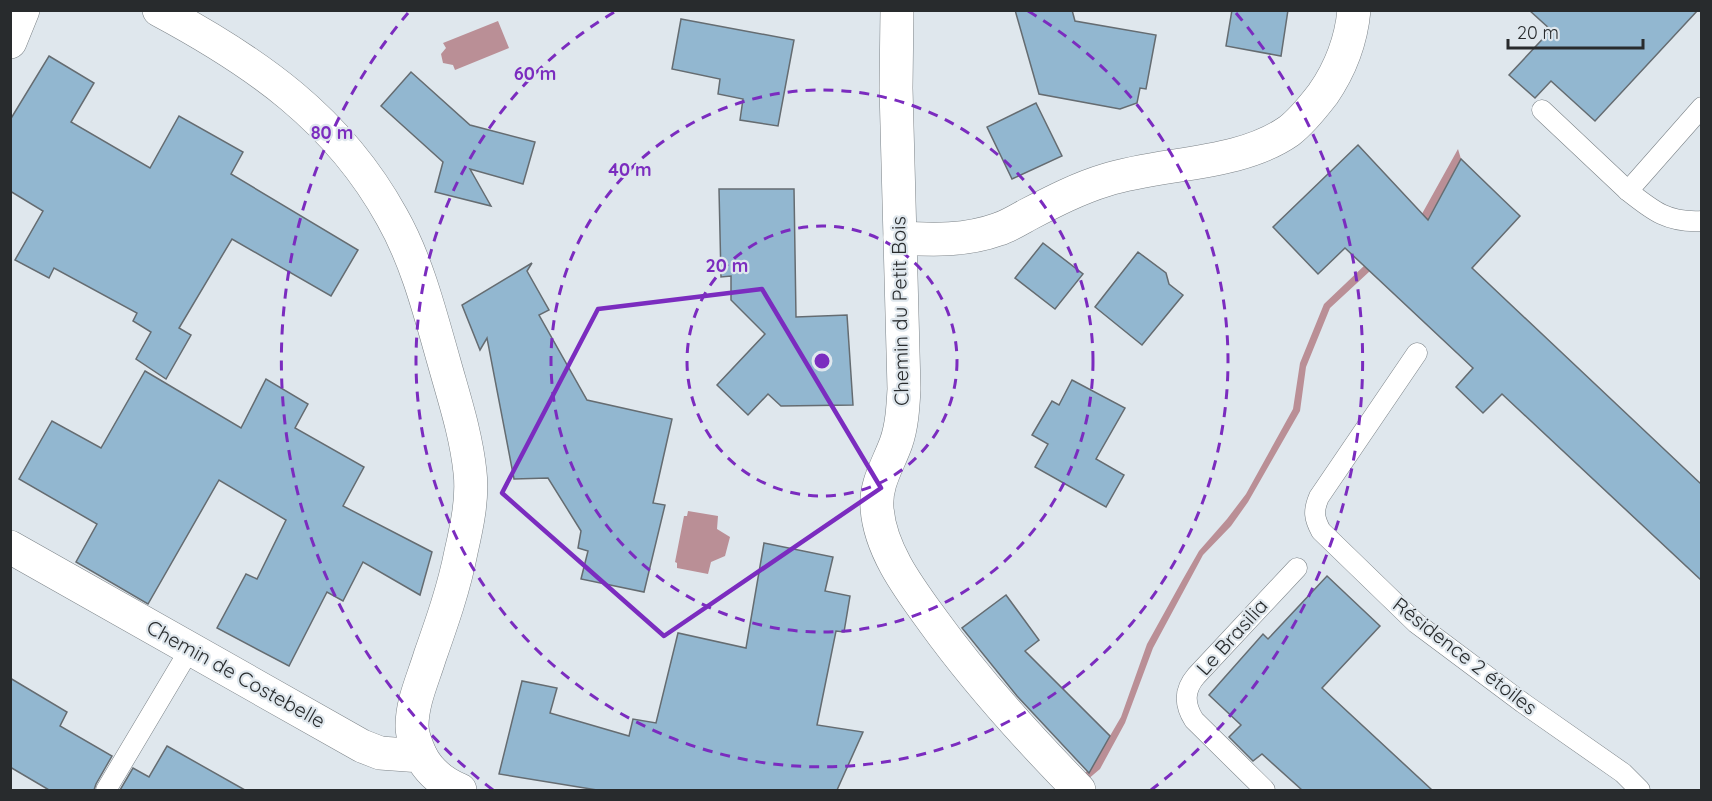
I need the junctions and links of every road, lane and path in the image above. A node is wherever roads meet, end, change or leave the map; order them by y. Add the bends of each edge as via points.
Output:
1 (23, 10) edge
2 (897, 10) edge
3 (1354, 10) edge
4 (161, 11) edge
5 (10, 42) edge
6 (1701, 107) edge
7 (1542, 110) dead end
8 (1628, 191) junction
9 (1701, 221) edge
10 (900, 238) junction
11 (1417, 353) dead end
12 (10, 547) edge
13 (1297, 568) dead end
14 (190, 649) junction
15 (421, 756) junction
16 (106, 790) edge
17 (460, 790) edge
18 (1079, 790) edge
19 (1265, 790) edge
20 (1640, 790) edge

1 - 5 street
2 - 10 street, Chemin du Petit Bois
3 - 10 street via 1346,53 1330,84 1290,130 1264,145 1104,180 1000,229 975,236 941,240
4 - 15 street via 249,64 316,117 365,175 393,218 414,265 455,399 470,474 470,503 461,552 413,708 412,729
6 - 8 lane
7 - 8 lane
8 - 9 lane via 1661,215
10 - 18 street, Chemin du Petit Bois via 904,389 900,429 878,490 884,540 923,607 989,694
11 - 20 lane, Résidence 2 étoiles via 1319,497 1314,519 1321,531 1416,623 1623,773
12 - 14 street, Chemin de Costebelle
13 - 19 lane, Le Brasilia via 1196,676 1186,693 1194,720
14 - 15 street, Chemin de Costebelle via 362,746 380,753
14 - 16 lane
15 - 17 street via 436,777

